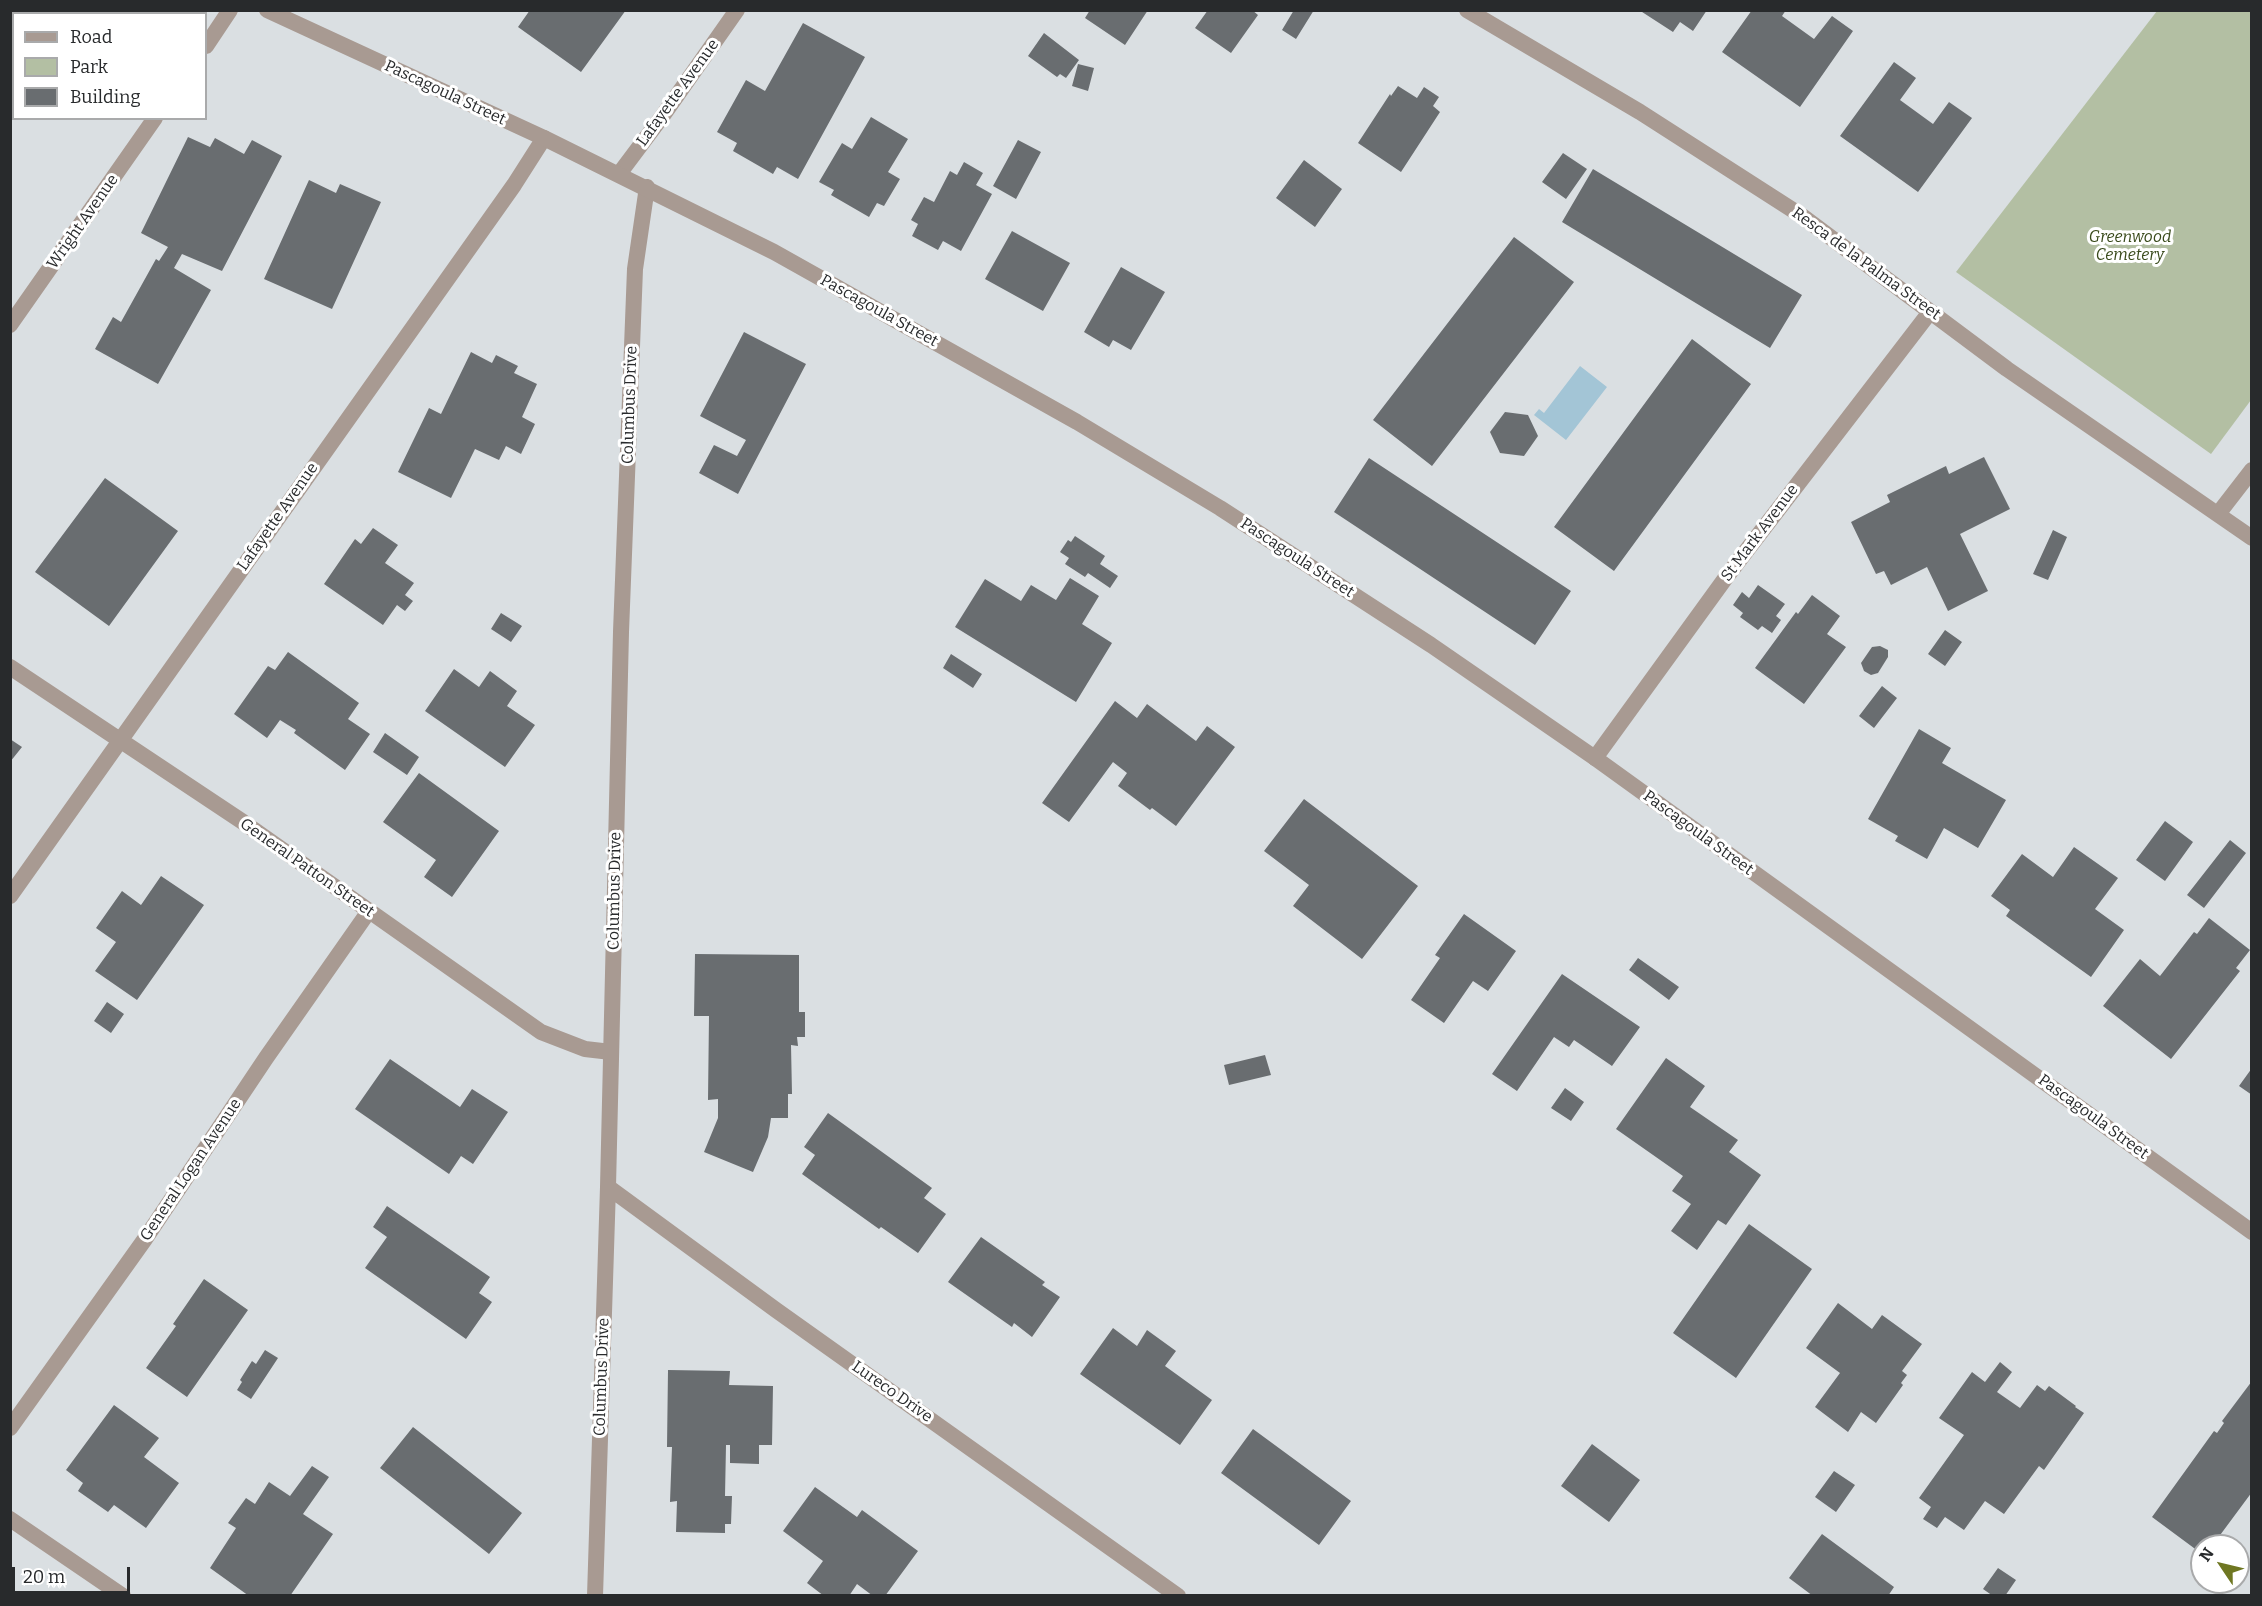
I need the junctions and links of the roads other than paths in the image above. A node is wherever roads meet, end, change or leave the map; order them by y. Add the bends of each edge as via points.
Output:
1 (230, 10) edge
2 (267, 10) edge
3 (737, 10) edge
4 (1467, 10) edge
5 (207, 44) edge
6 (154, 120) edge
7 (544, 138) junction
8 (619, 174) junction
9 (646, 187) junction
10 (1930, 312) junction
11 (10, 325) edge
12 (2252, 470) edge
13 (2217, 514) junction
14 (2252, 538) edge
15 (10, 667) edge
16 (119, 741) junction
17 (1595, 758) junction
18 (10, 896) edge
19 (369, 911) junction
20 (611, 1053) junction
21 (608, 1187) junction
22 (2252, 1232) edge
23 (10, 1428) edge
24 (10, 1520) edge
25 (123, 1596) edge
26 (595, 1596) edge
27 (1178, 1596) edge

1 - 5 street
2 - 7 street, Pascagoula Street
3 - 8 street, Lafayette Avenue
4 - 10 street, Resca de la Palma Street via 1640,112 1802,216
6 - 11 street, Wright Avenue
7 - 8 street, Pascagoula Street
7 - 16 street, Lafayette Avenue
8 - 9 street, Pascagoula Street
9 - 17 street, Pascagoula Street via 774,252 1220,508 1431,645
9 - 20 street, Columbus Drive via 634,292
10 - 13 street, Resca de la Palma Street
10 - 17 street, St Mark Avenue via 1727,576
12 - 13 street
13 - 14 street, Resca de la Palma Street
15 - 16 street, General Patton Street
16 - 18 street, Lafayette Avenue
16 - 19 street, General Patton Street
17 - 22 street, Pascagoula Street
19 - 20 street, General Patton Street via 541,1032 585,1049
19 - 23 street, General Logan Avenue via 145,1239
20 - 21 street, Columbus Drive
21 - 26 street, Columbus Drive
21 - 27 street, Lureco Drive
24 - 25 street

